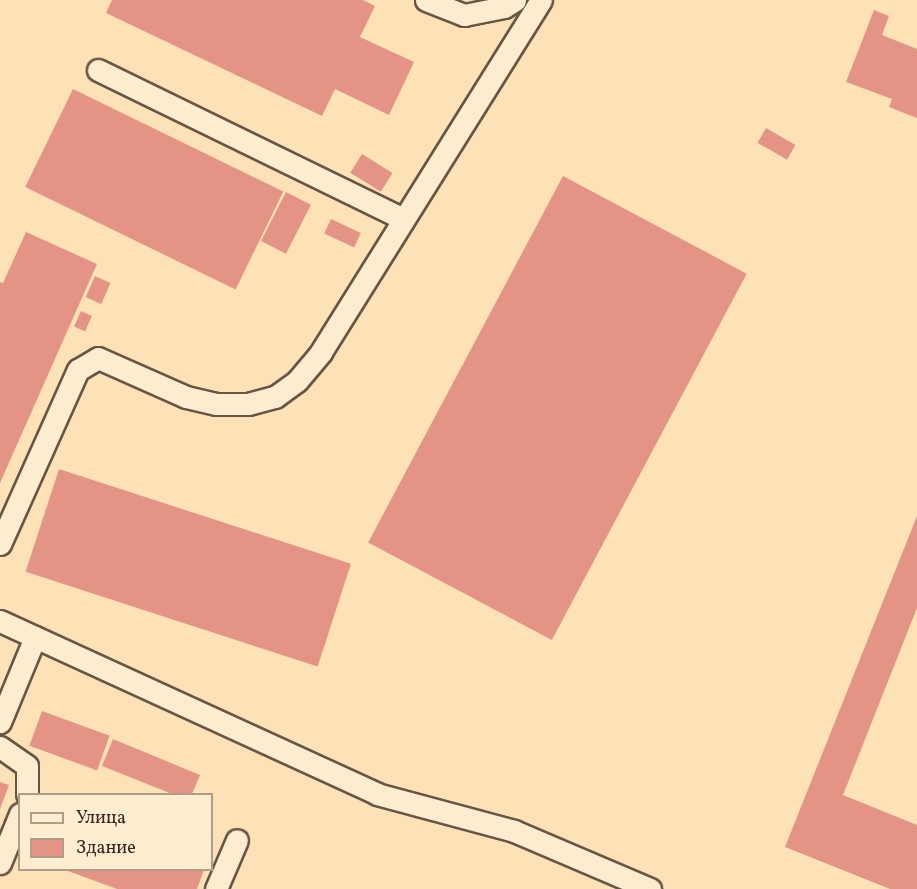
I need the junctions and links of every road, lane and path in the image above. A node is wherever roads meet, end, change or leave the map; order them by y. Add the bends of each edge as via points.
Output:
1 (426, 0) edge
2 (514, 0) edge
3 (541, 0) edge
4 (98, 70) dead end
5 (404, 219) junction
6 (0, 544) edge
7 (0, 621) edge
8 (35, 637) junction
9 (0, 722) edge
10 (0, 747) edge
11 (27, 793) edge
12 (18, 819) edge
13 (237, 840) dead end
14 (0, 861) edge
15 (216, 889) edge
16 (650, 889) edge

1 - 2 lane via 464,15 504,7
3 - 5 lane
4 - 5 lane
5 - 6 lane via 321,352 297,381 275,397 248,404 196,399 98,358 78,370
7 - 8 lane
8 - 9 lane
8 - 16 lane via 377,794 514,831
10 - 11 lane via 27,766
12 - 14 lane
13 - 15 lane

